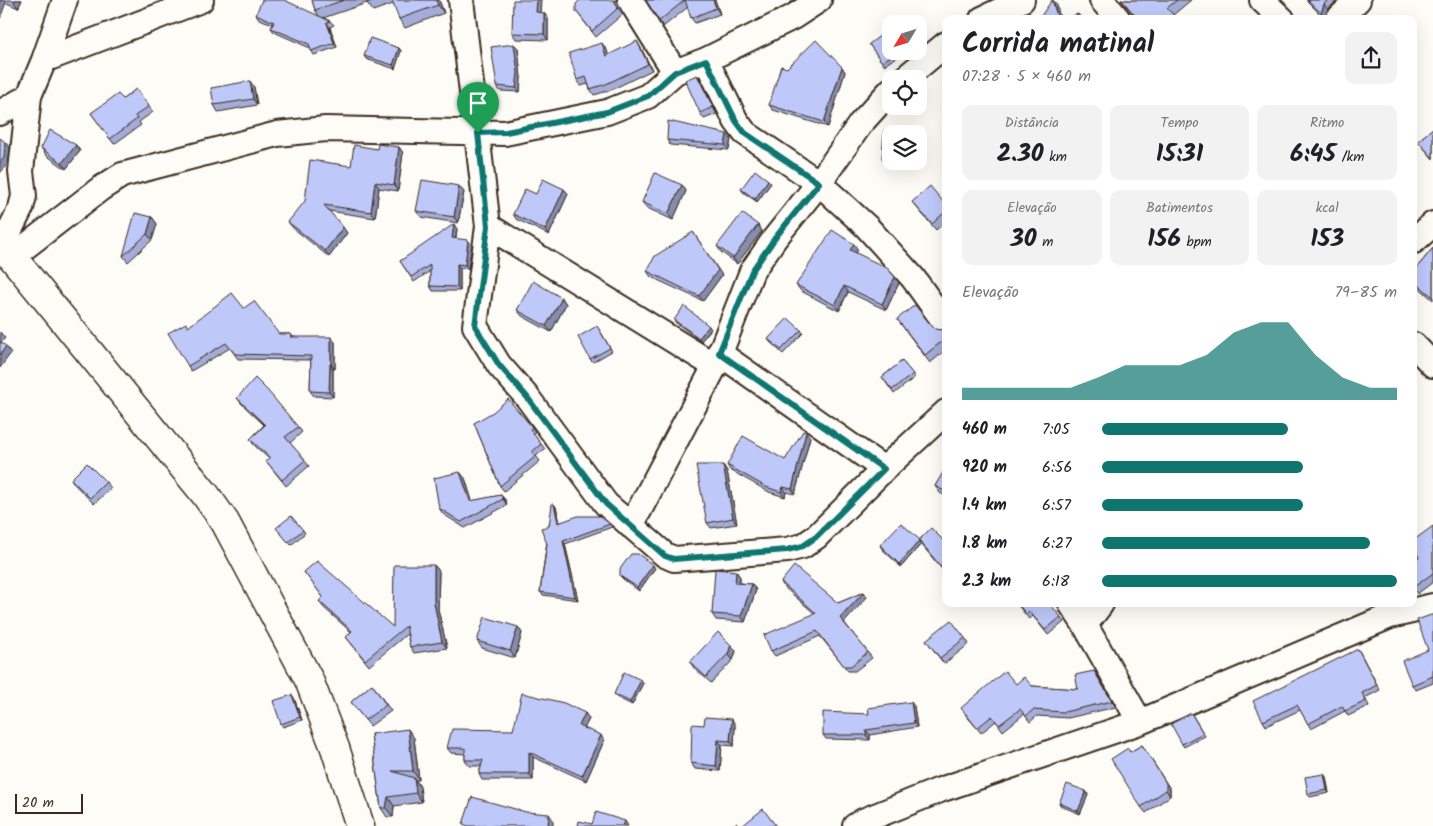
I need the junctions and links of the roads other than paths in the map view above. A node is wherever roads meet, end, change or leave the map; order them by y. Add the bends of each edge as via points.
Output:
1 (65, 0) edge
2 (201, 0) edge
3 (461, 0) edge
4 (630, 0) edge
5 (819, 0) edge
6 (1022, 0) edge
7 (1102, 0) edge
8 (1262, 0) edge
9 (1358, 0) edge
10 (990, 15) edge
11 (1115, 15) edge
12 (1278, 15) edge
13 (1342, 15) edge
14 (942, 51) edge
15 (44, 60) junction
16 (706, 60) junction
17 (916, 70) edge
18 (675, 72) junction
19 (29, 96) junction
20 (882, 100) edge
21 (0, 113) edge
22 (478, 133) junction
23 (819, 183) junction
24 (1433, 224) edge
25 (488, 226) junction
26 (1417, 238) edge
27 (4, 250) edge
28 (942, 318) edge
29 (1417, 349) edge
30 (717, 360) junction
31 (1433, 365) edge
32 (942, 417) edge
33 (884, 469) junction
34 (631, 526) junction
35 (1433, 606) edge
36 (1073, 607) edge
37 (1099, 607) edge
38 (1386, 610) edge
39 (1085, 625) junction
40 (1140, 722) junction
41 (360, 826) edge
42 (854, 826) edge

1 - 15 street
2 - 15 street
3 - 22 street
4 - 18 street
5 - 16 street via 793,17
6 - 10 street
7 - 11 street
8 - 12 street
9 - 13 street
14 - 17 street
15 - 19 street
16 - 18 street
16 - 23 street via 745,133
18 - 22 street via 648,96 607,112 506,132
19 - 21 street
19 - 27 street via 21,170 24,196
20 - 23 street via 861,123
22 - 25 street
22 - 27 street via 326,129 277,134 122,175
23 - 28 street via 867,227 913,278
23 - 30 street via 752,271
24 - 26 street
25 - 30 street
25 - 34 street via 475,326 499,365 527,397 606,504
27 - 41 street via 225,522 309,680
29 - 31 street
30 - 33 street
30 - 34 street
32 - 33 street
33 - 34 street via 816,537 803,546 787,550 674,559 665,556
35 - 38 street
36 - 39 street
37 - 39 street
38 - 40 street
39 - 40 street
40 - 42 street via 940,790

